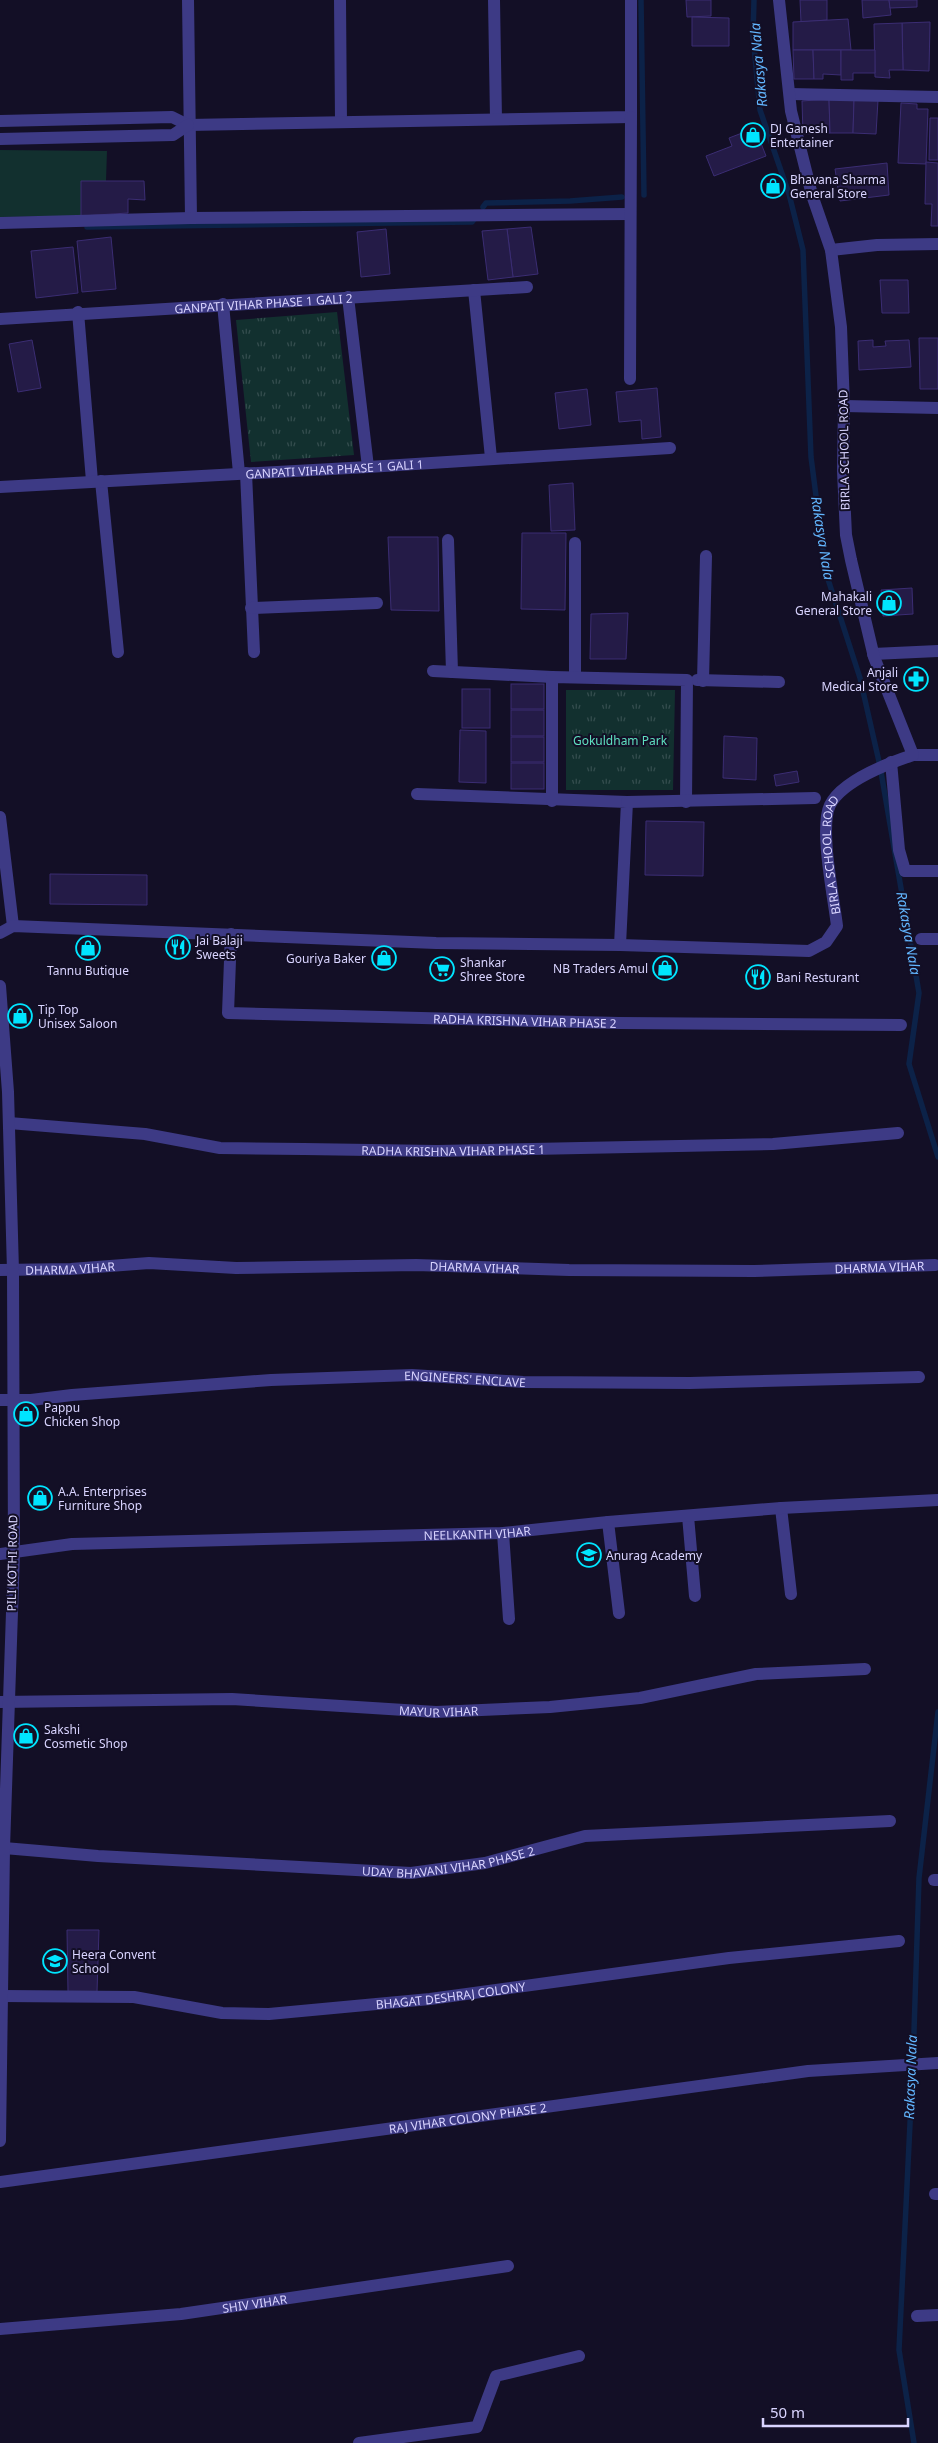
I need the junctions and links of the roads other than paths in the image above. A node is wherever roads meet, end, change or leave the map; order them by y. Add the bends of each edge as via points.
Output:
1 (188, 0) edge
2 (340, 0) edge
3 (494, 0) edge
4 (631, 0) edge
5 (779, 0) edge
6 (790, 94) junction
7 (938, 97) edge
8 (631, 117) junction
9 (496, 120) junction
10 (0, 121) edge
11 (341, 122) junction
12 (188, 125) junction
13 (0, 139) edge
14 (630, 214) junction
15 (191, 218) junction
16 (0, 223) edge
17 (938, 244) edge
18 (831, 250) junction
19 (527, 288) dead end
20 (474, 290) junction
21 (348, 297) junction
22 (223, 304) junction
23 (78, 312) junction
24 (0, 319) edge
25 (630, 379) dead end
26 (844, 406) junction
27 (938, 408) edge
28 (670, 448) dead end
29 (491, 458) junction
30 (368, 467) junction
31 (242, 473) junction
32 (96, 481) junction
33 (0, 487) edge
34 (448, 540) dead end
35 (575, 543) dead end
36 (706, 556) dead end
37 (377, 603) dead end
38 (251, 608) junction
39 (938, 651) edge
40 (118, 652) dead end
41 (254, 652) dead end
42 (873, 654) junction
43 (432, 671) dead end
44 (452, 672) junction
45 (552, 677) junction
46 (575, 677) junction
47 (687, 680) junction
48 (703, 681) junction
49 (779, 682) dead end
50 (913, 755) junction
51 (938, 755) edge
52 (889, 763) junction
53 (417, 794) dead end
54 (816, 798) dead end
55 (552, 801) junction
56 (627, 802) junction
57 (686, 802) junction
58 (0, 817) edge
59 (938, 871) edge
60 (13, 926) junction
61 (0, 934) edge
62 (231, 934) junction
63 (921, 939) dead end
64 (938, 939) edge
65 (620, 944) junction
66 (0, 986) edge
67 (901, 1025) dead end
68 (9, 1123) junction
69 (898, 1134) dead end
70 (935, 1265) dead end
71 (0, 1270) edge
72 (13, 1271) junction
73 (919, 1376) dead end
74 (6, 1400) edge
75 (938, 1500) edge
76 (782, 1508) junction
77 (688, 1516) junction
78 (608, 1522) junction
79 (503, 1534) junction
80 (14, 1553) junction
81 (0, 1554) edge
82 (791, 1594) dead end
83 (695, 1596) dead end
84 (619, 1613) dead end
85 (509, 1619) dead end
86 (865, 1669) dead end
87 (5, 1702) edge
88 (890, 1821) dead end
89 (3, 1852) edge
90 (899, 1940) dead end
91 (1, 2002) edge
92 (938, 2063) edge
93 (0, 2141) edge
94 (0, 2182) edge
95 (508, 2266) dead end
96 (938, 2314) edge
97 (917, 2316) dead end
98 (0, 2329) edge
99 (579, 2356) dead end
100 (359, 2443) edge

1 - 12 street
2 - 11 street
3 - 9 street
4 - 8 street
5 - 6 street, BIRLA SCHOOL ROAD
6 - 7 street
6 - 18 street, BIRLA SCHOOL ROAD via 800,151
8 - 9 street
8 - 14 street
9 - 11 street
10 - 12 street via 172,117
11 - 12 street
12 - 13 street via 173,135
12 - 15 street
14 - 15 street
14 - 25 street
15 - 16 street
17 - 18 street
18 - 26 street, BIRLA SCHOOL ROAD via 841,327
19 - 20 street, GANPATI VIHAR PHASE 1 GALI 2
20 - 21 street, GANPATI VIHAR PHASE 1 GALI 2
20 - 29 street
21 - 22 street, GANPATI VIHAR PHASE 1 GALI 2
21 - 30 street
22 - 23 street, GANPATI VIHAR PHASE 1 GALI 2
22 - 31 street
23 - 24 street, GANPATI VIHAR PHASE 1 GALI 2
23 - 32 street
26 - 27 street
26 - 42 street, BIRLA SCHOOL ROAD via 842,471 846,535
28 - 29 street, GANPATI VIHAR PHASE 1 GALI 1
29 - 30 street, GANPATI VIHAR PHASE 1 GALI 1
30 - 31 street, GANPATI VIHAR PHASE 1 GALI 1
31 - 32 street, GANPATI VIHAR PHASE 1 GALI 1
31 - 38 street
32 - 33 street, GANPATI VIHAR PHASE 1 GALI 1
32 - 40 street
34 - 44 street
35 - 46 street
36 - 48 street
37 - 38 street
38 - 41 street
39 - 42 street
42 - 50 street, BIRLA SCHOOL ROAD
43 - 44 street
44 - 45 street
45 - 46 street
45 - 55 street
46 - 47 street
47 - 48 street
47 - 57 street
48 - 49 street
50 - 51 street
50 - 52 street, BIRLA SCHOOL ROAD
52 - 59 street via 899,850 905,871
52 - 65 street, BIRLA SCHOOL ROAD via 851,783 830,805 825,830 837,926 826,942 809,951
53 - 55 street
54 - 57 street
55 - 56 street
56 - 57 street
56 - 65 street
58 - 60 street
60 - 61 street
60 - 62 street, BIRLA SCHOOL ROAD
62 - 65 street, BIRLA SCHOOL ROAD via 436,943
62 - 67 street, RADHA KRISHNA VIHAR PHASE 2 via 228,1012 620,1023
63 - 64 street
66 - 68 street, PILI KOTHI ROAD
68 - 69 street, RADHA KRISHNA VIHAR PHASE 1 via 145,1134 220,1148 437,1150 774,1144
68 - 72 street, PILI KOTHI ROAD
70 - 72 street, DHARMA VIHAR via 744,1271 416,1265 236,1268 149,1263
71 - 72 street, DHARMA VIHAR
72 - 74 street, PILI KOTHI ROAD
73 - 74 street, ENGINEERS' ENCLAVE via 690,1383 523,1382 412,1375 271,1380
74 - 80 street, PILI KOTHI ROAD
75 - 76 street, NEELKANTH VIHAR
76 - 77 street, NEELKANTH VIHAR
76 - 82 street
77 - 78 street, NEELKANTH VIHAR
77 - 83 street
78 - 79 street, NEELKANTH VIHAR
78 - 84 street
79 - 80 street, NEELKANTH VIHAR via 72,1544
79 - 85 street
80 - 81 street, NEELKANTH VIHAR
80 - 87 street, PILI KOTHI ROAD
86 - 87 street, MAYUR VIHAR via 756,1674 640,1698 550,1707 436,1712 232,1699
87 - 89 street, PILI KOTHI ROAD
88 - 89 street, UDAY BHAVANI VIHAR PHASE 2 via 585,1836 485,1863 412,1873
89 - 91 street, PILI KOTHI ROAD
90 - 91 street, BHAGAT DESHRAJ COLONY via 729,1958 430,1999 269,2014 222,2013 134,1997
91 - 93 street, PILI KOTHI ROAD
92 - 94 street, RAJ VIHAR COLONY PHASE 2 via 808,2071
95 - 98 street, SHIV VIHAR via 181,2314
96 - 97 street
99 - 100 street via 496,2376 477,2427

